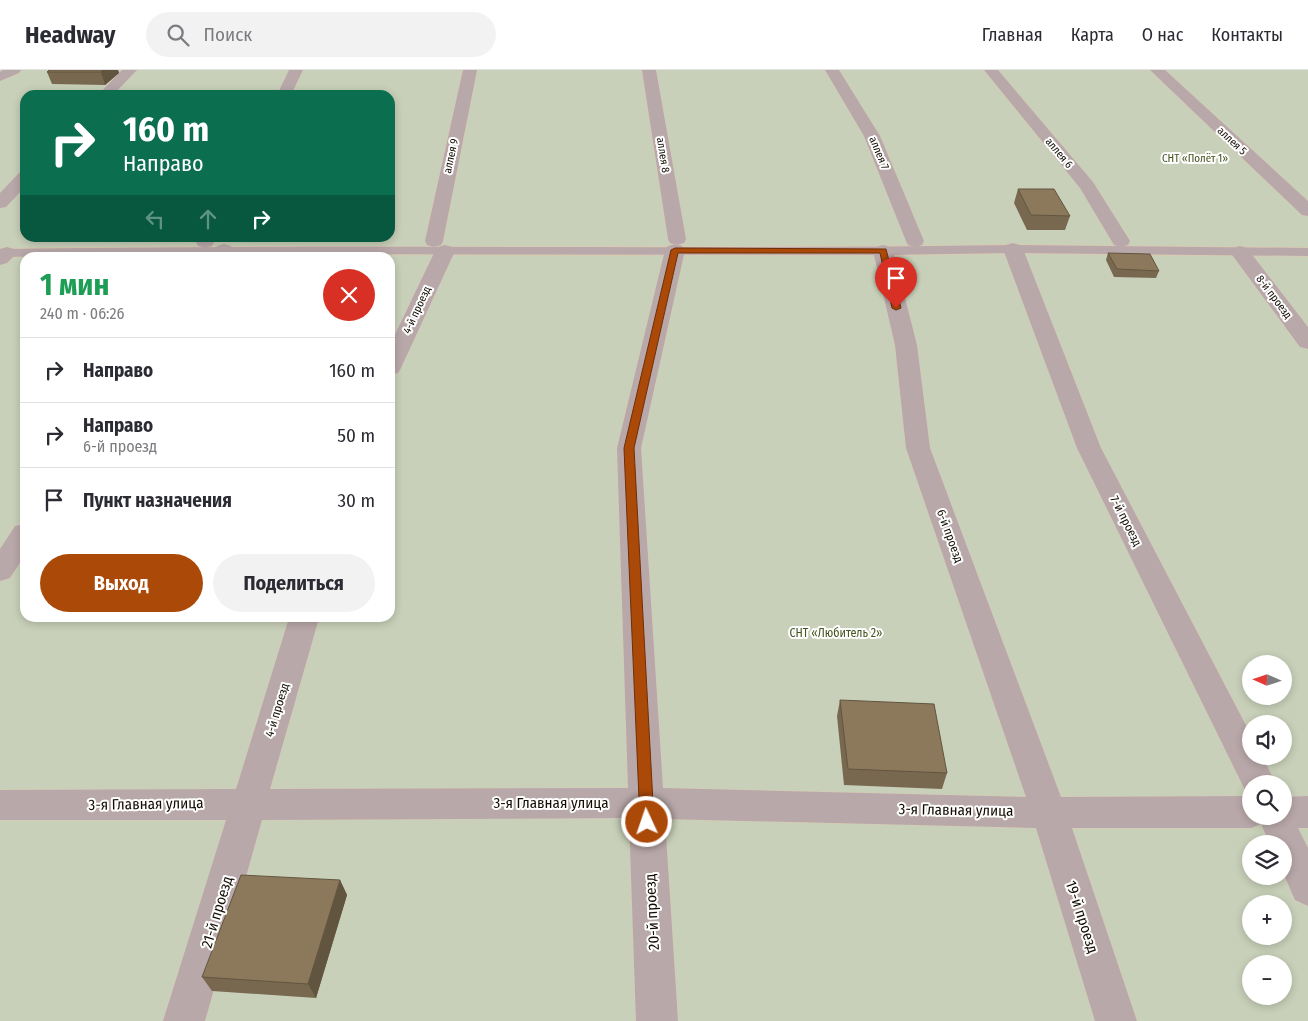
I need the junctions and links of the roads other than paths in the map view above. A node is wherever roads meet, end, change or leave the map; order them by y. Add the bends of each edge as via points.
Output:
1 (14, 70) edge
2 (130, 70) edge
3 (296, 70) edge
4 (470, 70) edge
5 (649, 70) edge
6 (832, 70) edge
7 (991, 70) edge
8 (1157, 70) edge
9 (0, 77) edge
10 (110, 90) edge
11 (286, 90) edge
12 (20, 183) edge
13 (0, 203) edge
14 (1308, 211) edge
15 (1308, 240) edge
16 (916, 241) junction
17 (1121, 241) junction
18 (172, 242) edge
19 (284, 242) edge
20 (676, 245) junction
21 (439, 246) junction
22 (1013, 249) junction
23 (883, 251) junction
24 (2, 252) edge
25 (20, 252) edge
26 (276, 252) edge
27 (1240, 252) junction
28 (1308, 252) edge
29 (1308, 342) edge
30 (395, 356) edge
31 (20, 541) edge
32 (0, 571) edge
33 (303, 622) edge
34 (1254, 775) edge
35 (249, 803) junction
36 (646, 803) junction
37 (0, 805) edge
38 (1242, 812) edge
39 (1292, 812) edge
40 (1308, 812) edge
41 (1049, 813) junction
42 (1279, 825) edge
43 (1308, 888) edge
44 (184, 1021) edge
45 (657, 1021) edge
46 (1116, 1021) edge

1 - 9 street
2 - 10 street
3 - 11 street
4 - 21 street, аллея 9
5 - 20 street, аллея 8
6 - 16 street, аллея 7 via 872,136
7 - 17 street, аллея 6 via 1087,186
8 - 14 street, аллея 5
12 - 13 street
15 - 17 lane
16 - 17 lane
16 - 20 lane
18 - 24 lane
19 - 21 lane
20 - 21 lane
20 - 23 lane
20 - 36 street, 20-й проезд via 629,448
21 - 26 lane
21 - 30 street, 4-й проезд
22 - 23 lane
22 - 27 lane
22 - 34 street, 7-й проезд via 1090,448
23 - 41 street, 6-й проезд via 906,346 918,448
24 - 25 lane
27 - 28 lane
27 - 29 street, 8-й проезд
31 - 32 street
33 - 35 street, 4-й проезд
35 - 36 street, 3-я Главная улица
35 - 37 street, 3-я Главная улица
35 - 44 street, 21-й проезд
36 - 41 street, 3-я Главная улица
36 - 45 street, 20-й проезд
38 - 41 street, 3-я Главная улица
39 - 40 street
41 - 46 street, 19-й проезд
42 - 43 street

